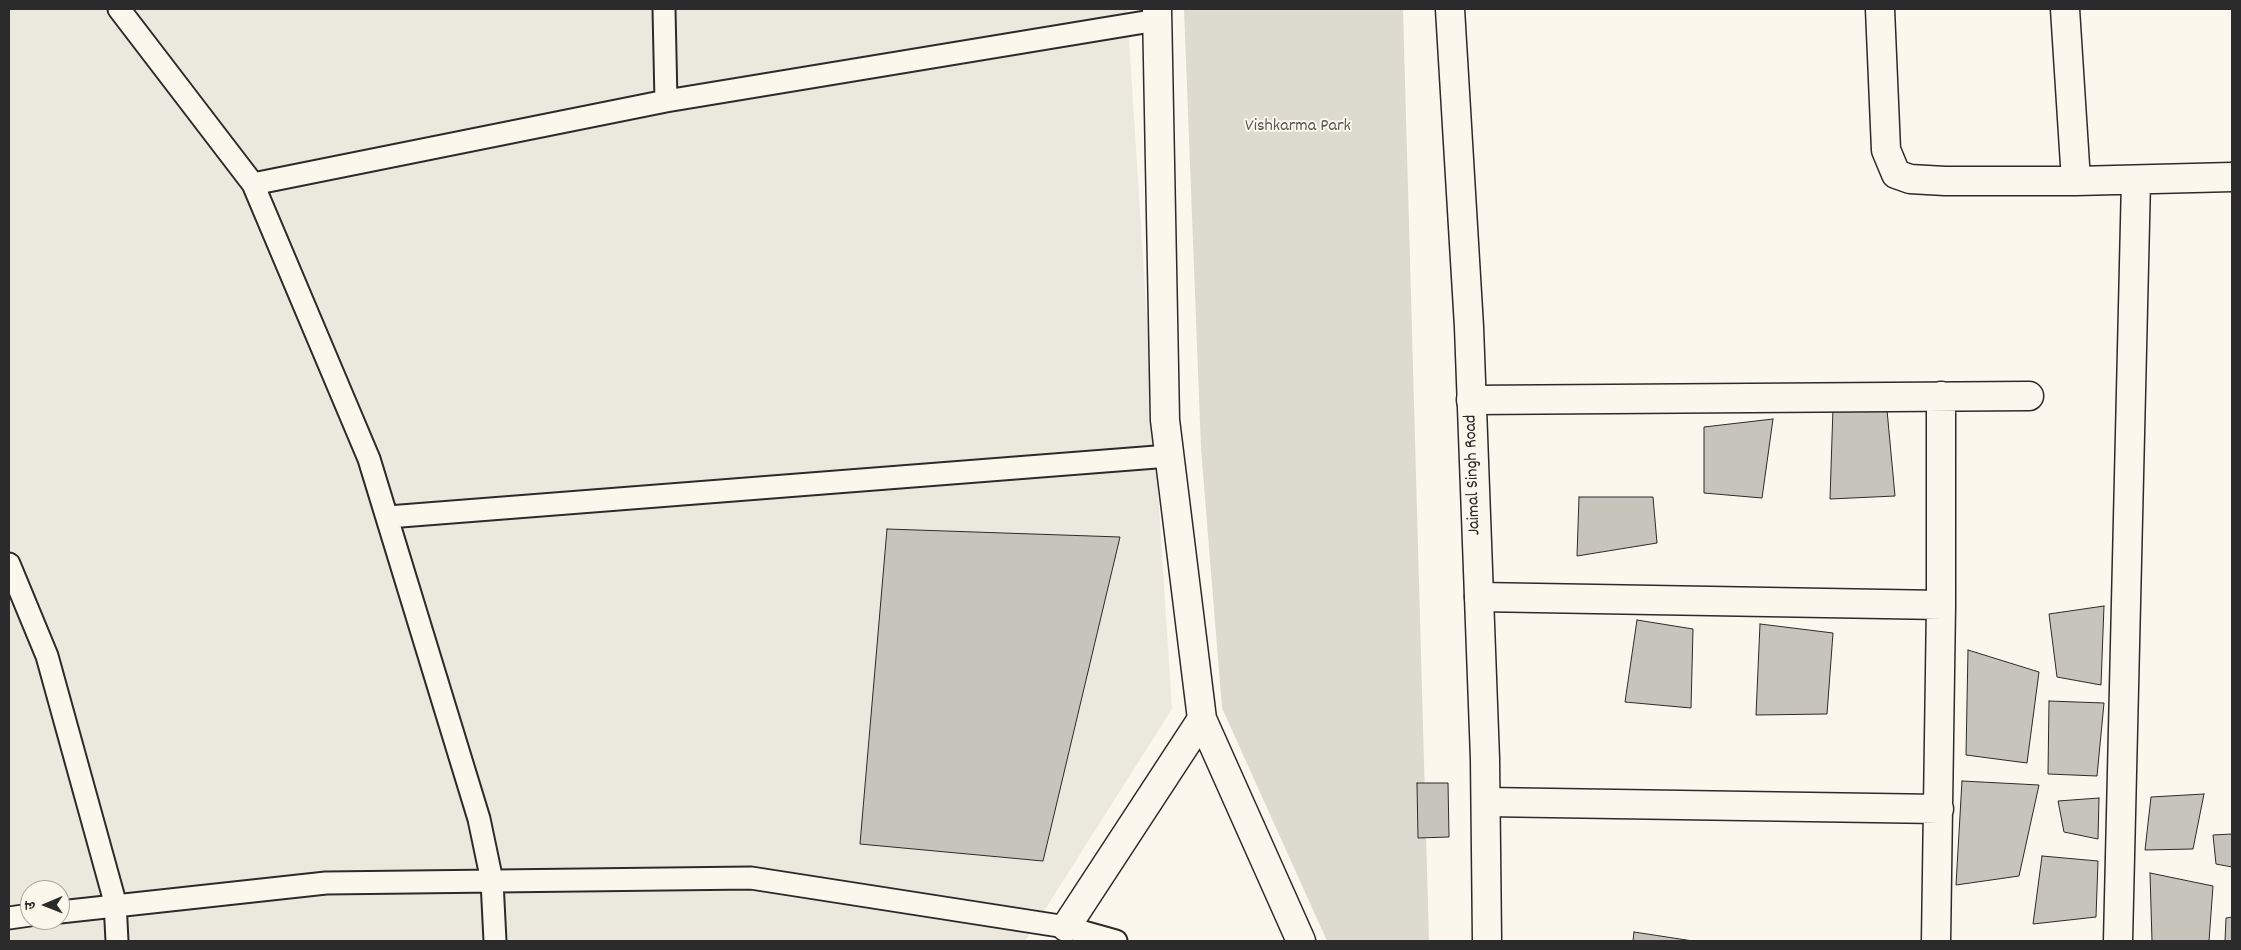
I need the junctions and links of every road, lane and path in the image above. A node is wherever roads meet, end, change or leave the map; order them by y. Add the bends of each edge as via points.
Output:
1 (119, 9) edge
2 (664, 9) edge
3 (1450, 9) edge
4 (1880, 9) edge
5 (2065, 9) edge
6 (1157, 15) edge
7 (666, 102) junction
8 (2232, 177) edge
9 (2136, 180) junction
10 (2076, 181) junction
11 (254, 184) junction
12 (1940, 396) junction
13 (2029, 396) dead end
14 (1472, 400) junction
15 (1169, 456) junction
16 (388, 517) junction
17 (9, 564) edge
18 (1479, 597) junction
19 (1941, 605) junction
20 (1202, 719) junction
21 (1486, 802) junction
22 (1939, 809) junction
23 (492, 881) junction
24 (115, 906) junction
25 (70, 911) edge
26 (1066, 927) junction
27 (117, 941) edge
28 (495, 941) edge
29 (1116, 941) edge
30 (1300, 941) edge
31 (1487, 941) edge
32 (1936, 941) edge
33 (2118, 941) edge

1 - 11 lane
2 - 7 lane
3 - 14 street, Jaimal Singh Road
4 - 10 street via 1886,150 1896,174 1910,179 1945,182
5 - 10 street
6 - 7 lane
6 - 15 street via 1165,420
7 - 11 lane
8 - 9 street
9 - 10 street
9 - 33 street
11 - 16 lane via 369,459
12 - 13 street
12 - 14 street
12 - 19 street
14 - 18 street, Jaimal Singh Road
15 - 16 lane
15 - 20 street
16 - 23 lane via 478,819
17 - 24 lane via 47,656
18 - 19 street
18 - 21 street, Jaimal Singh Road
19 - 22 street
20 - 26 street
20 - 30 street
21 - 22 street
21 - 31 street, Jaimal Singh Road
22 - 32 street
23 - 24 lane via 326,883
23 - 26 lane via 751,878
23 - 28 lane
24 - 25 lane
24 - 27 lane
26 - 29 lane

